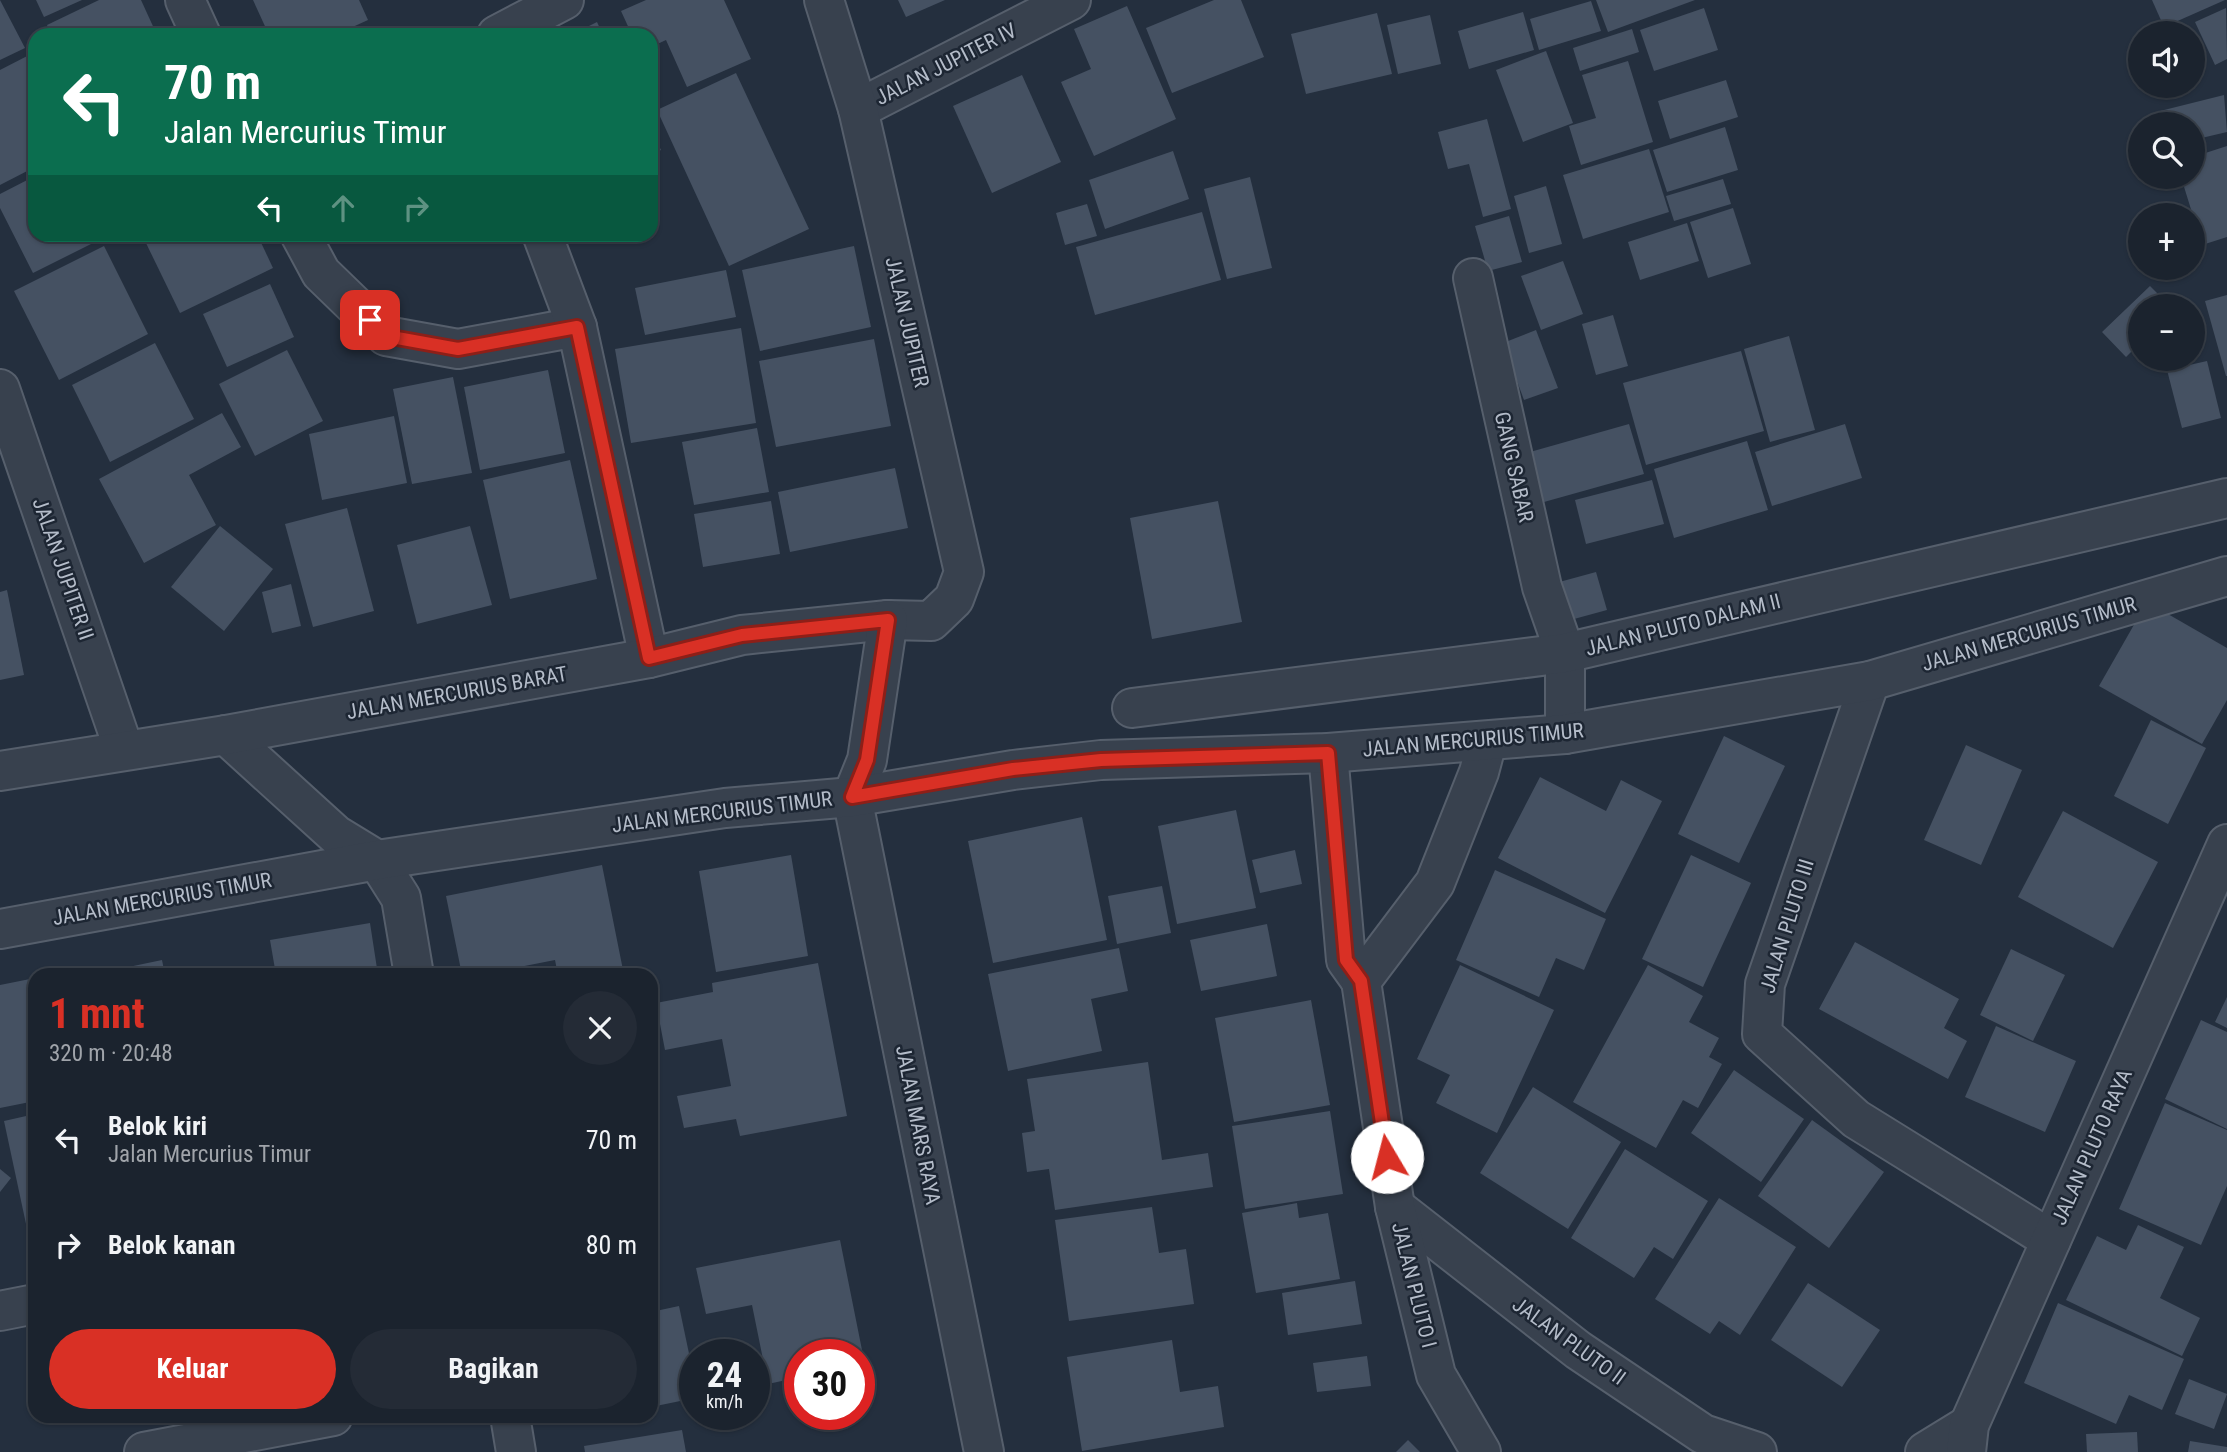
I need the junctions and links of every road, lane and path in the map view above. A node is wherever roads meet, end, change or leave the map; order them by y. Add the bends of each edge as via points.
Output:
1 (185, 0) edge
2 (564, 0) edge
3 (824, 0) edge
4 (1072, 0) edge
5 (198, 28) edge
6 (510, 28) edge
7 (858, 109) junction
8 (304, 242) edge
9 (545, 242) edge
10 (1472, 278) dead end
11 (577, 327) junction
12 (0, 389) edge
13 (2227, 498) edge
14 (2227, 576) edge
15 (901, 621) junction
16 (1565, 653) junction
17 (649, 658) junction
18 (1870, 681) junction
19 (1132, 708) dead end
20 (1565, 734) junction
21 (226, 735) junction
22 (1487, 742) junction
23 (124, 750) junction
24 (1328, 753) junction
25 (0, 771) edge
26 (852, 797) junction
27 (2227, 844) edge
28 (377, 860) junction
29 (0, 929) edge
30 (413, 968) edge
31 (1361, 981) junction
32 (1395, 1207) junction
33 (2051, 1240) junction
34 (28, 1305) edge
35 (0, 1311) edge
36 (296, 1423) edge
37 (511, 1423) edge
38 (1967, 1438) edge
39 (144, 1452) edge
40 (516, 1452) edge
41 (984, 1452) edge
42 (1481, 1452) edge
43 (1757, 1452) edge
44 (1925, 1452) edge

1 - 5 street
2 - 6 street
3 - 7 street, JALAN JUPITER
4 - 7 street, JALAN JUPITER IV
7 - 15 street, JALAN JUPITER via 964,572 954,599 930,621
8 - 11 street via 321,273 386,336 458,349
9 - 11 street
10 - 16 street, GANG SABAR via 1542,587
11 - 17 street
12 - 23 street, JALAN JUPITER II
13 - 16 street, JALAN PLUTO DALAM II
14 - 18 street, JALAN MERCURIUS TIMUR
15 - 17 street, JALAN MERCURIUS BARAT via 742,635
15 - 26 street via 867,760
16 - 19 street, JALAN PLUTO DALAM II
16 - 20 street, GANG SABAR
17 - 21 street, JALAN MERCURIUS BARAT
18 - 20 street, JALAN MERCURIUS TIMUR
18 - 33 street, JALAN PLUTO III via 1765,984 1762,1034 1856,1119
20 - 22 street, JALAN MERCURIUS TIMUR
21 - 23 street, JALAN MERCURIUS BARAT
21 - 28 street via 335,835
22 - 24 street, JALAN MERCURIUS TIMUR
22 - 31 street via 1435,883
23 - 25 street, JALAN MERCURIUS BARAT
24 - 26 street, JALAN MERCURIUS TIMUR via 1101,760 1013,769
24 - 31 street, JALAN PLUTO I via 1346,960
26 - 28 street, JALAN MERCURIUS TIMUR via 725,808
26 - 41 street, JALAN MARS RAYA
27 - 33 street, JALAN PLUTO RAYA
28 - 29 street, JALAN MERCURIUS TIMUR
28 - 30 street via 401,898
31 - 32 street, JALAN PLUTO I
32 - 42 street, JALAN PLUTO I via 1436,1375
32 - 43 street, JALAN PLUTO II via 1589,1358 1703,1434
33 - 38 street, JALAN PLUTO RAYA
34 - 35 street
36 - 39 street
37 - 40 street
38 - 44 street

